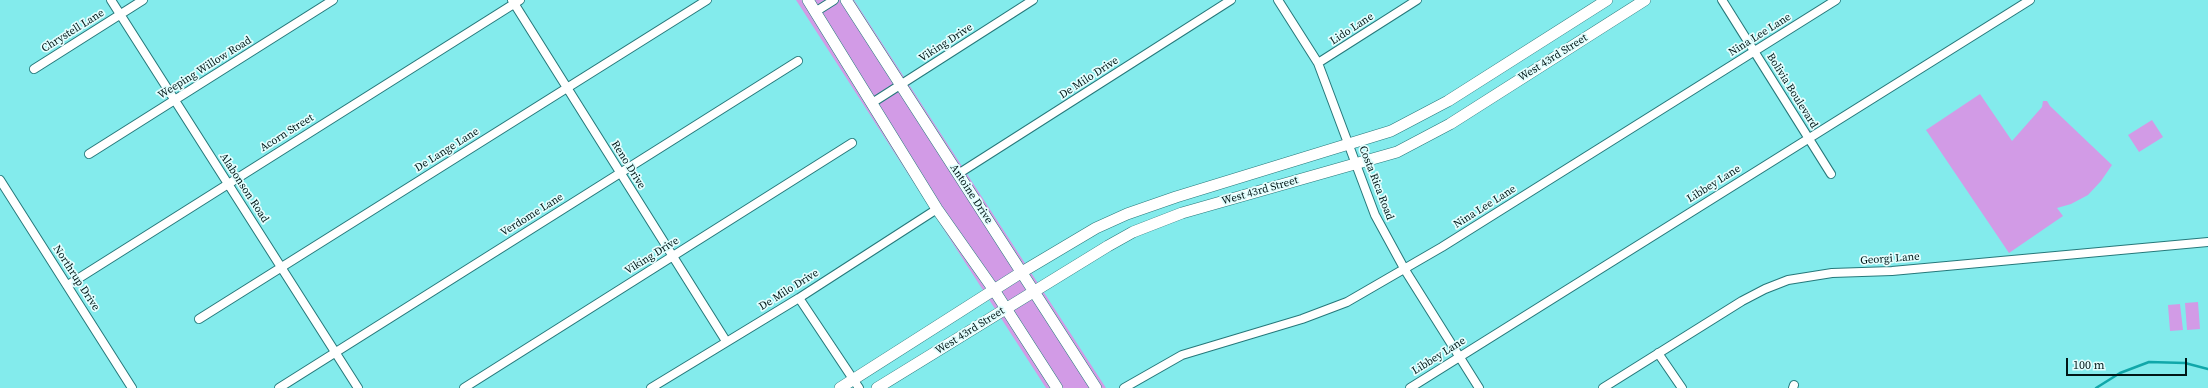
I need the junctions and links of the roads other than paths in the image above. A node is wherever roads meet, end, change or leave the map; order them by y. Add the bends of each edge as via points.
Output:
1 (111, 0) edge
2 (143, 0) edge
3 (333, 0) edge
4 (707, 0) edge
5 (808, 0) edge
6 (834, 0) edge
7 (846, 0) edge
8 (1033, 0) edge
9 (1231, 0) edge
10 (1278, 0) edge
11 (1417, 0) edge
12 (1607, 0) edge
13 (1645, 0) edge
14 (1722, 0) edge
15 (1836, 0) edge
16 (2030, 0) edge
17 (516, 1) edge
18 (815, 12) junction
19 (120, 15) junction
20 (1755, 52) junction
21 (1515, 59) junction
22 (798, 61) dead end
23 (1318, 63) junction
24 (34, 69) dead end
25 (1525, 76) junction
26 (901, 85) junction
27 (567, 88) junction
28 (174, 100) junction
29 (872, 103) junction
30 (1808, 138) junction
31 (852, 143) dead end
32 (1350, 145) junction
33 (89, 154) dead end
34 (1357, 164) junction
35 (620, 173) junction
36 (958, 174) junction
37 (1831, 174) dead end
38 (0, 180) edge
39 (227, 183) junction
40 (1176, 197) junction
41 (937, 208) junction
42 (1182, 213) junction
43 (2208, 242) edge
44 (673, 255) junction
45 (281, 268) junction
46 (1405, 270) junction
47 (1022, 272) junction
48 (68, 285) junction
49 (994, 290) junction
50 (1034, 291) junction
51 (799, 298) junction
52 (1006, 309) junction
53 (199, 319) dead end
54 (726, 341) junction
55 (335, 352) junction
56 (1658, 353) junction
57 (1459, 357) junction
58 (856, 384) edge
59 (132, 388) edge
60 (279, 388) edge
61 (358, 388) edge
62 (464, 388) edge
63 (651, 388) edge
64 (840, 388) edge
65 (877, 388) edge
66 (1057, 388) edge
67 (1096, 388) edge
68 (1124, 388) edge
69 (1410, 388) edge
70 (1479, 388) edge
71 (1603, 388) edge
72 (1682, 388) edge

1 - 19 street, Alabonson Road
2 - 19 street, Chrystell Lane
3 - 28 street, Weeping Willow Road
4 - 27 street, De Lange Lane
5 - 18 main road
6 - 18 street
7 - 26 main road, Antoine Drive
8 - 26 street, Viking Drive
9 - 36 street, De Milo Drive
10 - 23 street, Costa Rica Road
11 - 23 street, Lido Lane
12 - 21 main road, West 43rd Street
13 - 25 main road, West 43rd Street
14 - 20 street, Bolivia Boulevard
15 - 20 street, Nina Lee Lane
16 - 30 street, Libbey Lane
17 - 27 street, Reno Drive
17 - 39 street, Acorn Street
18 - 29 main road
19 - 24 street, Chrystell Lane
19 - 28 street, Alabonson Road
20 - 30 street, Bolivia Boulevard
20 - 46 street, Nina Lee Lane
21 - 25 main road
21 - 32 main road, West 43rd Street via 1416,119 1391,132
22 - 35 street, Verdome Lane
23 - 32 street, Costa Rica Road
25 - 34 main road, West 43rd Street via 1450,124 1397,152
26 - 29 street, Viking Drive
26 - 36 main road, Antoine Drive
27 - 35 street, Reno Drive
27 - 45 street, De Lange Lane
28 - 33 street, Weeping Willow Road
28 - 39 street, Alabonson Road
29 - 41 main road
30 - 37 street, Bolivia Boulevard
30 - 57 street, Libbey Lane
31 - 44 street, Viking Drive
32 - 34 street, Costa Rica Road
32 - 40 main road, West 43rd Street
34 - 42 main road, West 43rd Street
34 - 46 street, Costa Rica Road via 1375,215
35 - 44 street, Reno Drive
35 - 55 street, Verdome Lane
36 - 47 main road, Antoine Drive
38 - 48 street, Northrup Drive
39 - 45 street, Alabonson Road
39 - 48 street, Acorn Street
40 - 42 main road
40 - 47 main road, West 43rd Street via 1096,228
41 - 49 main road
41 - 51 street, De Milo Drive
42 - 50 main road, West 43rd Street via 1134,232
43 - 56 street, Georgi Lane via 1892,271 1832,273 1788,280 1742,301
44 - 54 street, Reno Drive
44 - 62 street, Viking Drive
45 - 53 street, De Lange Lane
45 - 55 street, Alabonson Road
46 - 57 street, Costa Rica Road
46 - 68 street, Nina Lee Lane via 1347,302 1302,319 1182,355
47 - 49 main road, West 43rd Street
47 - 50 main road, Antoine Drive
48 - 59 street, Northrup Drive
49 - 52 main road
49 - 58 main road, West 43rd Street
50 - 52 main road, West 43rd Street
50 - 67 main road, Antoine Drive
51 - 54 street, De Milo Drive
51 - 58 street
52 - 65 main road, West 43rd Street
52 - 66 main road
54 - 63 street, De Milo Drive
55 - 60 street, Verdome Lane
55 - 61 street, Alabonson Road
56 - 71 street, Georgi Lane
56 - 72 street
57 - 69 street, Libbey Lane
57 - 70 street, Costa Rica Road
58 - 64 main road, West 43rd Street

